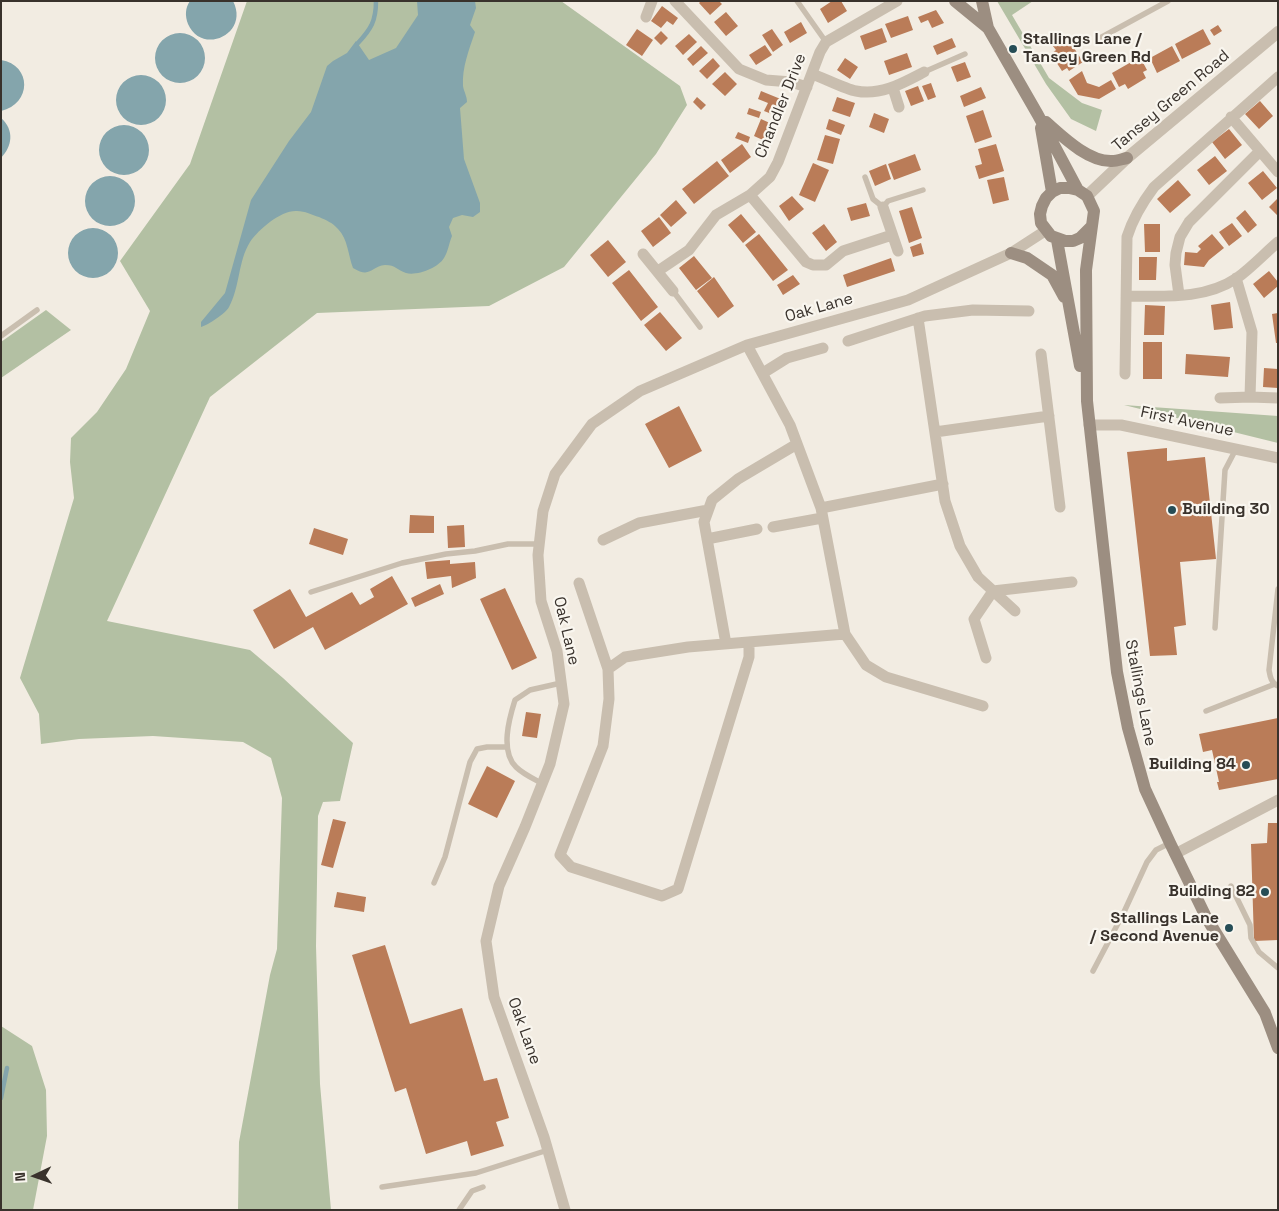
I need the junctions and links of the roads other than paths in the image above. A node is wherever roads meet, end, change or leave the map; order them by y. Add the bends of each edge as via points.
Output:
1 (652, 1) edge
2 (675, 1) edge
3 (797, 1) edge
4 (897, 1) edge
5 (955, 1) edge
6 (982, 1) edge
7 (1168, 1) edge
8 (646, 17) dead end
9 (988, 28) junction
10 (1278, 32) edge
11 (1100, 38) dead end
12 (826, 42) junction
13 (965, 54) dead end
14 (924, 72) joint
15 (812, 74) junction
16 (1278, 77) edge
17 (806, 87) junction
18 (893, 88) junction
19 (899, 107) dead end
20 (1038, 115) junction
21 (1231, 117) junction
22 (1260, 151) junction
23 (1127, 158) junction
24 (1278, 172) edge
25 (865, 176) dead end
26 (923, 190) dead end
27 (1052, 192) junction
28 (1082, 193) junction
29 (750, 194) junction
30 (882, 207) junction
31 (1091, 227) junction
32 (1045, 231) junction
33 (892, 235) junction
34 (1057, 240) junction
35 (1278, 242) edge
36 (898, 251) dead end
37 (1010, 253) junction
38 (643, 254) dead end
39 (658, 271) junction
40 (1236, 278) junction
41 (673, 291) joint
42 (1179, 295) junction
43 (1127, 296) junction
44 (1069, 306) junction
45 (37, 310) dead end
46 (1029, 311) dead end
47 (918, 318) junction
48 (700, 326) dead end
49 (1, 336) edge
50 (848, 341) dead end
51 (747, 345) junction
52 (823, 348) dead end
53 (1041, 354) dead end
54 (762, 373) junction
55 (1125, 374) dead end
56 (1250, 397) junction
57 (1220, 398) dead end
58 (1278, 398) edge
59 (1087, 401) junction
60 (1049, 416) junction
61 (1089, 425) junction
62 (935, 432) junction
63 (797, 444) junction
64 (1236, 449) junction
65 (1278, 458) edge
66 (943, 484) junction
67 (1060, 506) dead end
68 (708, 510) junction
69 (822, 513) junction
70 (773, 527) dead end
71 (757, 529) dead end
72 (707, 539) junction
73 (603, 540) dead end
74 (539, 544) junction
75 (1072, 582) dead end
76 (579, 583) dead end
77 (1278, 589) edge
78 (993, 591) junction
79 (311, 592) dead end
80 (1015, 611) dead end
81 (1215, 628) dead end
82 (845, 634) junction
83 (749, 642) junction
84 (726, 644) junction
85 (986, 658) dead end
86 (608, 670) junction
87 (561, 683) junction
88 (1276, 685) edge
89 (983, 706) dead end
90 (1206, 711) dead end
91 (506, 747) junction
92 (542, 784) junction
93 (1278, 800) edge
94 (1172, 848) junction
95 (434, 882) dead end
96 (1231, 886) dead end
97 (1278, 968) edge
98 (1094, 971) dead end
99 (1278, 1048) edge
100 (548, 1150) junction
101 (483, 1187) dead end
102 (382, 1188) dead end
103 (459, 1210) edge
104 (565, 1210) edge

1 - 8 street
2 - 17 street via 739,69 766,80
3 - 12 lane
4 - 12 street, Chandler Drive
5 - 9 main road
6 - 9 main road
7 - 11 lane
9 - 20 main road
10 - 23 street, Tansey Green Road
12 - 15 street, Chandler Drive
13 - 14 lane
14 - 18 street
15 - 17 street, Chandler Drive
15 - 18 street via 856,91
16 - 21 street
17 - 29 street, Chandler Drive via 778,162 770,177
18 - 19 street
20 - 23 main road via 1071,144 1093,157 1111,161
20 - 27 main road
20 - 28 main road
21 - 22 street
21 - 43 street via 1154,187 1142,202 1127,237
22 - 24 street
22 - 42 street via 1189,222 1180,237 1175,265
23 - 28 street, Tansey Green Road
25 - 30 lane via 873,199
26 - 30 lane via 888,201
27 - 28 main road via 1069,188
27 - 32 main road via 1040,214
28 - 31 main road via 1094,211
29 - 33 street via 806,262 813,265 826,265 843,251
29 - 39 street, Chandler Drive via 716,215 689,250
30 - 33 street
31 - 34 main road via 1080,238
31 - 59 main road via 1086,270
32 - 34 main road
32 - 37 street, Oak Lane
33 - 36 street
34 - 44 main road
35 - 40 street
37 - 44 main road via 1027,258 1052,275
37 - 51 street, Oak Lane via 908,300
38 - 39 street
39 - 41 street
40 - 42 street via 1200,294
40 - 56 street via 1252,332
41 - 48 lane
42 - 43 street
43 - 55 street
44 - 59 main road
45 - 49 lane
46 - 47 street via 973,310
47 - 50 street
47 - 62 street
51 - 54 street
51 - 74 street, Oak Lane via 640,391 592,424 555,474 543,511
52 - 54 street via 787,358
53 - 60 street
54 - 63 street
56 - 57 street
56 - 58 street
59 - 61 main road, Stallings Lane
60 - 62 street
60 - 67 street
61 - 64 street, First Avenue via 1121,425
61 - 94 main road, Stallings Lane via 1116,672 1145,789
62 - 66 street
63 - 68 street via 738,479 712,500
63 - 69 street
64 - 65 street, First Avenue
64 - 81 lane via 1225,470
66 - 69 street
66 - 78 street via 945,501 960,546 978,577
68 - 72 street via 704,522
68 - 73 street via 639,523
69 - 70 street
69 - 82 street
71 - 72 street
72 - 84 street
74 - 79 lane via 508,544 402,563
74 - 87 street, Oak Lane via 541,601 557,651
75 - 78 street
76 - 86 street
77 - 88 lane via 1269,670
78 - 80 street
78 - 85 street via 974,619
82 - 83 street
82 - 89 street via 866,665 886,677
83 - 84 street
83 - 86 street via 749,657 678,889 662,896 571,867 560,856 602,746 609,699
84 - 86 street via 626,657
87 - 91 lane via 530,690 515,700
87 - 92 street, Oak Lane via 564,704
88 - 90 lane
91 - 92 lane via 515,766
91 - 95 lane via 477,749 470,762 445,858
92 - 100 street, Oak Lane via 499,886 486,940 494,997
93 - 94 street
94 - 98 lane via 1156,850 1148,862
94 - 99 main road, Stallings Lane via 1206,917 1265,1013
96 - 97 lane via 1259,952
100 - 102 lane via 476,1173
100 - 104 street, Oak Lane
101 - 103 lane via 472,1191

